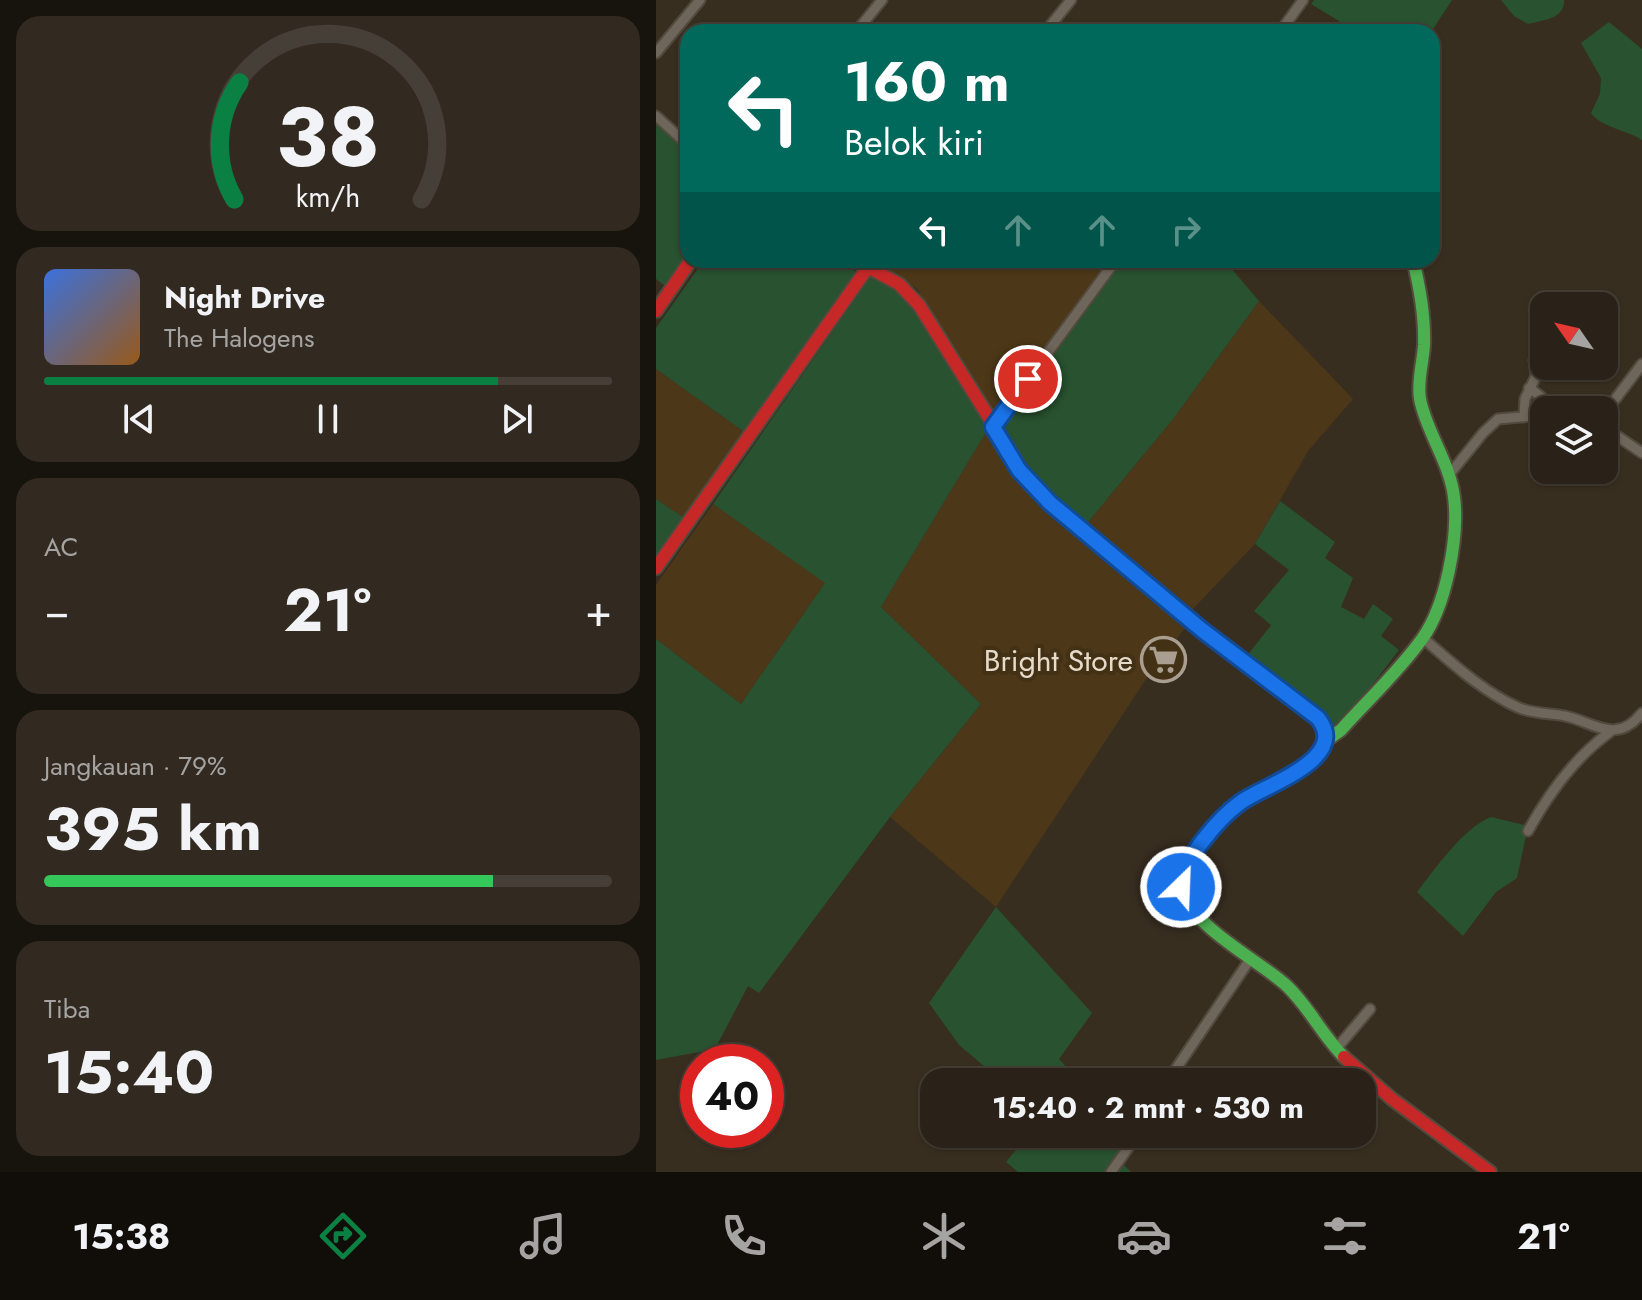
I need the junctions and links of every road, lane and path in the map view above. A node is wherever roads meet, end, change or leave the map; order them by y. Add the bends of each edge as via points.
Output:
1 (700, 0) edge
2 (882, 0) edge
3 (1071, 0) edge
4 (1303, 0) edge
5 (680, 24) edge
6 (680, 24) edge
7 (862, 24) edge
8 (1052, 24) edge
9 (1286, 24) edge
10 (656, 53) edge
11 (656, 116) edge
12 (680, 138) edge
13 (686, 268) edge
14 (867, 268) edge
15 (875, 268) edge
16 (1110, 268) edge
17 (1415, 268) edge
18 (656, 311) edge
19 (1642, 364) edge
20 (1534, 380) edge
21 (1529, 388) junction
22 (1540, 396) edge
23 (1618, 396) edge
24 (1530, 416) edge
25 (1524, 417) junction
26 (993, 427) junction
27 (1618, 437) edge
28 (1642, 453) edge
29 (1449, 475) junction
30 (656, 568) edge
31 (1423, 638) junction
32 (1642, 713) edge
33 (1610, 732) junction
34 (1327, 740) junction
35 (1528, 831) dead end
36 (1251, 958) junction
37 (1370, 1009) dead end
38 (1336, 1049) junction
39 (1176, 1068) edge
40 (1128, 1148) edge
41 (1111, 1172) edge
42 (1490, 1172) edge

1 - 6 street
2 - 7 street
3 - 8 street
4 - 9 street
5 - 10 street
11 - 12 street
13 - 18 street
14 - 30 street
15 - 26 street via 911,295
16 - 26 street
17 - 29 street via 1423,310 1420,401
19 - 23 street
20 - 21 street
21 - 22 street
21 - 25 street
24 - 25 street
25 - 29 street via 1498,419
26 - 34 street via 1019,470 1050,503 1318,718
27 - 28 street
29 - 31 street via 1455,511 1447,573
31 - 33 street via 1465,674 1517,707
31 - 34 street
32 - 33 street via 1625,728
33 - 35 street via 1586,749
34 - 36 street via 1319,756 1240,803 1218,824 1181,877 1184,898 1195,915
36 - 38 street via 1288,988
36 - 39 street
37 - 38 street
38 - 42 street
40 - 41 street

